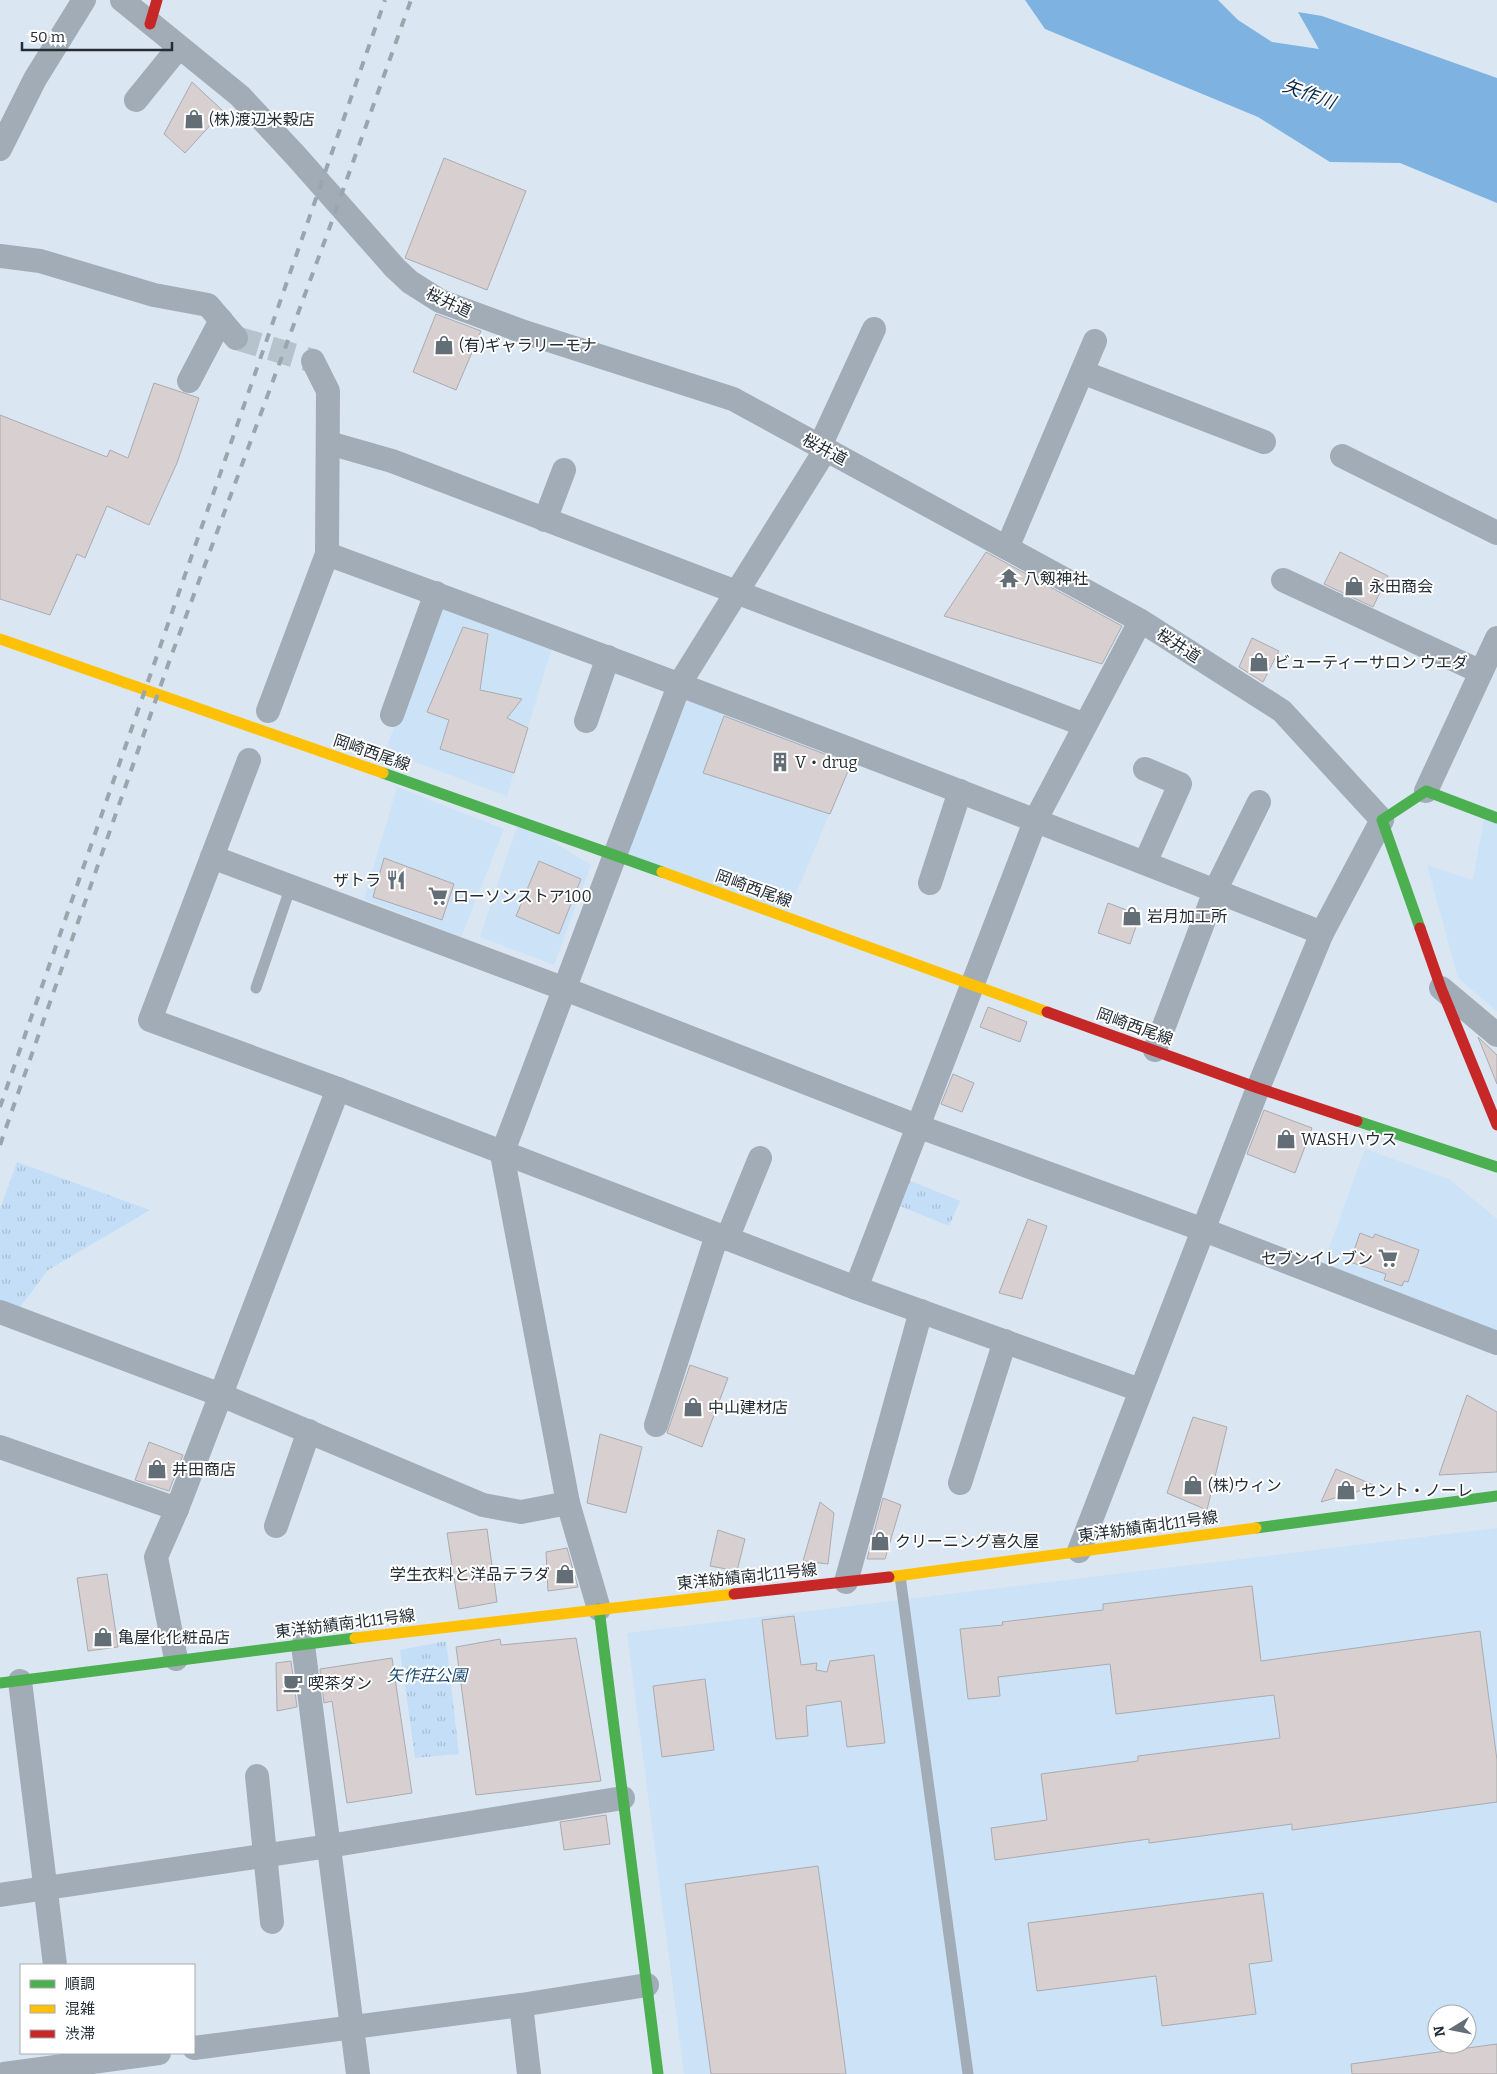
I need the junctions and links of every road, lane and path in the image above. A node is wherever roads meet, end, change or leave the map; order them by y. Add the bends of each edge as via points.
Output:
1 (84, 0) edge
2 (122, 0) edge
3 (156, 0) edge
4 (150, 24) junction
5 (179, 47) junction
6 (136, 100) dead end
7 (0, 149) edge
8 (0, 256) edge
9 (220, 320) junction
10 (874, 329) dead end
11 (236, 338) tunnel mouth
12 (1095, 341) dead end
13 (312, 361) tunnel mouth
14 (1082, 372) junction
15 (189, 381) dead end
16 (1264, 442) dead end
17 (329, 443) junction
18 (823, 448) junction
19 (1342, 456) dead end
20 (564, 470) dead end
21 (545, 520) junction
22 (1497, 533) edge
23 (1007, 548) junction
24 (328, 554) junction
25 (1282, 580) dead end
26 (436, 593) junction
27 (736, 593) junction
28 (1134, 633) dead end
29 (1497, 638) edge
30 (0, 639) edge
31 (608, 657) junction
32 (1481, 672) junction
33 (680, 683) junction
34 (268, 711) dead end
35 (392, 715) dead end
36 (586, 721) dead end
37 (1086, 726) junction
38 (249, 760) dead end
39 (1145, 769) dead end
40 (960, 791) junction
41 (1426, 791) junction
42 (1259, 802) dead end
43 (1497, 818) edge
44 (1036, 820) junction
45 (1382, 820) junction
46 (615, 855) junction
47 (212, 856) junction
48 (1144, 863) junction
49 (930, 883) dead end
50 (290, 886) junction
51 (1215, 891) junction
52 (1322, 933) junction
53 (971, 983) junction
54 (256, 988) dead end
55 (1441, 988) junction
56 (564, 989) junction
57 (1497, 1035) edge
58 (1154, 1050) junction
59 (1258, 1088) junction
60 (338, 1089) junction
61 (1497, 1125) edge
62 (917, 1126) junction
63 (502, 1154) junction
64 (760, 1158) dead end
65 (1497, 1167) edge
66 (1204, 1230) junction
67 (722, 1237) junction
68 (856, 1288) junction
69 (921, 1311) junction
70 (0, 1312) edge
71 (1005, 1342) junction
72 (1497, 1343) edge
73 (1140, 1390) junction
74 (221, 1395) junction
75 (656, 1425) dead end
76 (309, 1431) junction
77 (0, 1447) edge
78 (960, 1483) dead end
79 (1497, 1496) edge
80 (568, 1503) junction
81 (177, 1509) junction
82 (276, 1526) dead end
83 (1079, 1552) junction
84 (900, 1576) junction
85 (846, 1582) junction
86 (599, 1609) junction
87 (303, 1645) junction
88 (176, 1659) junction
89 (10, 1682) edge
90 (257, 1776) dead end
91 (623, 1798) junction
92 (329, 1846) junction
93 (266, 1856) junction
94 (45, 1889) junction
95 (0, 1895) edge
96 (272, 1922) dead end
97 (55, 1964) edge
98 (647, 1985) junction
99 (521, 2005) junction
100 (352, 2027) junction
101 (195, 2048) edge
102 (151, 2054) edge
103 (68, 2064) edge
104 (4, 2074) edge
105 (358, 2074) edge
106 (530, 2074) edge
107 (658, 2074) edge
108 (968, 2074) edge

1 - 7 street via 35,79
2 - 4 street, 桜井道
3 - 4 street
4 - 5 street, 桜井道
5 - 6 street
5 - 18 street, 桜井道 via 240,96 396,268 410,282 440,301 524,332 733,399
8 - 9 street via 40,261 154,295 208,305
9 - 11 street
9 - 15 street
10 - 18 street
12 - 14 street
13 - 17 street via 328,390
14 - 16 street
14 - 23 street
17 - 21 street via 392,461
17 - 24 street
18 - 23 street, 桜井道
18 - 27 street
19 - 22 street
20 - 21 street
21 - 27 street
23 - 45 street, 桜井道 via 1141,621 1282,711
24 - 26 street
24 - 34 street
25 - 32 street
26 - 31 street
26 - 35 street
27 - 33 street
27 - 37 street
28 - 37 street
29 - 32 street
30 - 46 street, 岡崎西尾線
31 - 33 street
31 - 36 street
32 - 41 street
33 - 40 street
33 - 46 street
37 - 44 street
38 - 47 street
39 - 48 street via 1180,784
40 - 44 street
40 - 49 street
41 - 43 street
41 - 45 street
42 - 51 street
44 - 48 street
44 - 53 street
45 - 52 street
45 - 55 street, 桜井道
46 - 53 street, 岡崎西尾線
46 - 56 street
47 - 50 street
47 - 60 street via 150,1020
48 - 51 street
50 - 54 lane
50 - 56 street
51 - 52 street
51 - 58 street
52 - 59 street
53 - 58 street, 岡崎西尾線
53 - 62 street
55 - 57 street
55 - 61 street, 桜井道
56 - 62 street
56 - 63 street
58 - 59 street, 岡崎西尾線
59 - 65 street, 岡崎西尾線
59 - 66 street
60 - 63 street
60 - 74 street
62 - 66 street
62 - 68 street
63 - 67 street
63 - 80 street
64 - 67 street
66 - 72 street
66 - 73 street
67 - 68 street
67 - 75 street
68 - 69 street
69 - 71 street
69 - 85 street
70 - 74 street
71 - 73 street
71 - 78 street
73 - 83 street
74 - 76 street
74 - 81 street
76 - 80 street via 483,1505 521,1512
76 - 82 street
77 - 81 street
79 - 83 street, 東洋紡績南北11号線
80 - 86 street
81 - 88 street via 156,1557
83 - 84 street, 東洋紡績南北11号線
84 - 85 street, 東洋紡績南北11号線
84 - 108 lane
85 - 86 street, 東洋紡績南北11号線
86 - 87 street, 東洋紡績南北11号線
86 - 91 street
87 - 88 street, 東洋紡績南北11号線
87 - 92 street
88 - 89 street, 東洋紡績南北11号線
89 - 94 street
90 - 93 street
91 - 92 street
91 - 98 street
92 - 93 street
92 - 100 street
93 - 94 street
93 - 96 street
94 - 95 street
94 - 97 street
98 - 99 street
98 - 107 street
99 - 100 street
99 - 106 street
100 - 101 street
100 - 105 street
102 - 103 street
103 - 104 street

